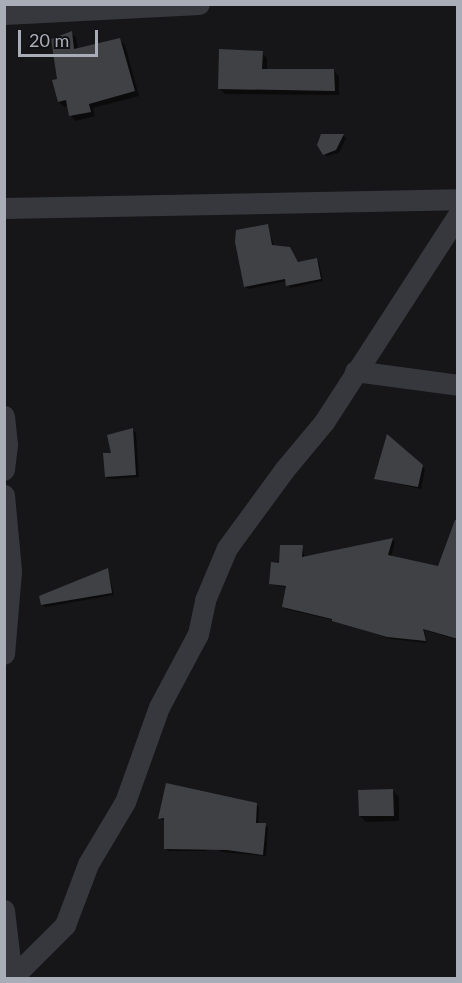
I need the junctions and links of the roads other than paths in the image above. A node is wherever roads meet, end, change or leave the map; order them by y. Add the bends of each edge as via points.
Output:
1 (199, 4) edge
2 (4, 14) edge
3 (458, 199) edge
4 (4, 208) edge
5 (458, 215) edge
6 (355, 371) junction
7 (458, 385) edge
8 (4, 416) edge
9 (4, 470) edge
10 (4, 495) edge
11 (4, 654) edge
12 (4, 910) edge
13 (12, 978) edge

1 - 2 street
3 - 4 street
5 - 6 street
6 - 7 street
6 - 13 street via 324,422 227,548 205,600 198,634 159,707 125,802 88,864 65,925
8 - 9 street
10 - 11 street via 11,571
12 - 13 street

